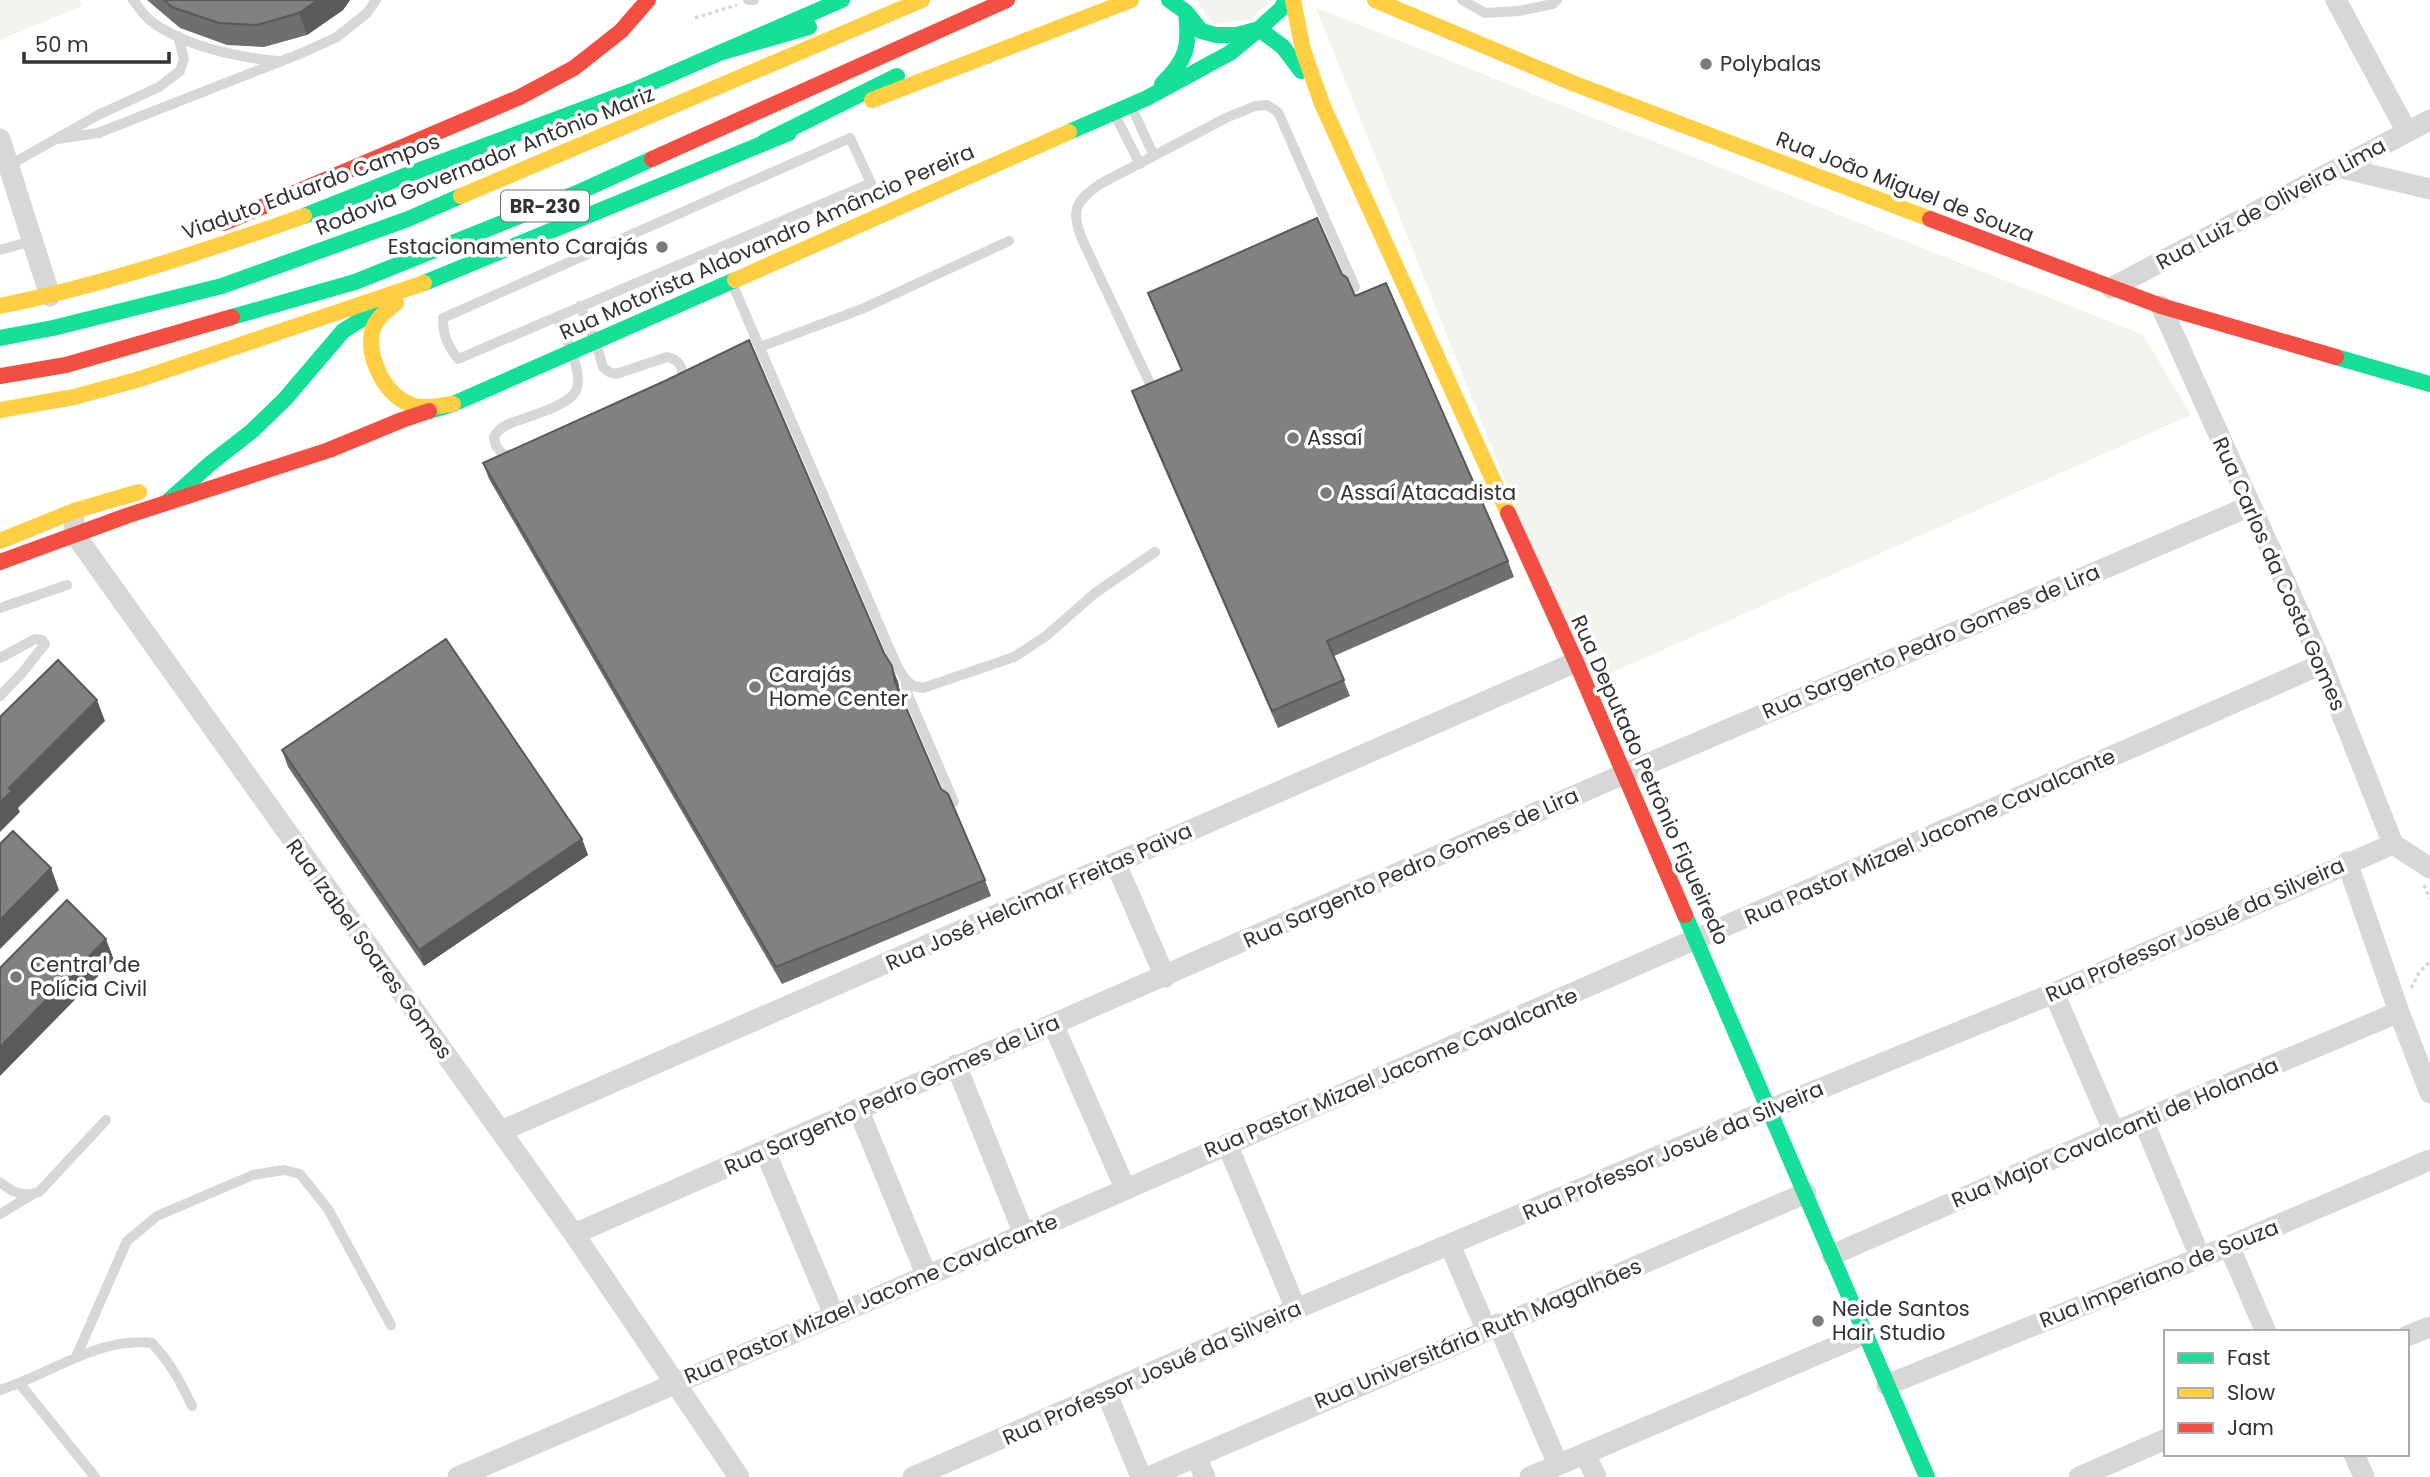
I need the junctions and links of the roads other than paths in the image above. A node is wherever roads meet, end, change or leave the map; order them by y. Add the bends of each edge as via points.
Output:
1 (133, 0) edge
2 (376, 0) edge
3 (648, 0) edge
4 (842, 0) edge
5 (922, 0) edge
6 (1131, 0) edge
7 (1169, 0) edge
8 (1286, 0) edge
9 (1293, 0) edge
10 (1374, 0) edge
11 (1462, 0) edge
12 (1557, 0) edge
13 (2336, 0) edge
14 (872, 4) edge
15 (1014, 4) edge
16 (1186, 6) edge
17 (997, 21) dead end
18 (1259, 29) junction
19 (178, 36) junction
20 (719, 53) junction
21 (279, 61) junction
22 (913, 67) dead end
23 (1147, 98) junction
24 (1322, 104) junction
25 (1131, 105) junction
26 (1114, 112) junction
27 (2430, 120) edge
28 (2407, 132) junction
29 (0, 139) edge
30 (57, 139) junction
31 (764, 142) junction
32 (1154, 156) junction
33 (1140, 164) junction
34 (10, 165) junction
35 (2342, 168) junction
36 (2430, 189) edge
37 (215, 226) dead end
38 (1009, 241) dead end
39 (32, 242) junction
40 (177, 243) dead end
41 (0, 250) edge
42 (731, 280) junction
43 (1355, 287) dead end
44 (412, 288) junction
45 (2112, 288) junction
46 (0, 295) edge
47 (50, 296) junction
48 (0, 306) edge
49 (580, 306) junction
50 (2161, 306) junction
51 (557, 317) junction
52 (0, 338) edge
53 (595, 340) junction
54 (760, 347) junction
55 (572, 351) junction
56 (0, 376) edge
57 (2430, 384) edge
58 (670, 389) edge
59 (1153, 390) edge
60 (453, 404) junction
61 (0, 410) edge
62 (402, 420) junction
63 (287, 447) dead end
64 (528, 449) edge
65 (237, 461) dead end
66 (200, 472) junction
67 (166, 503) junction
68 (2250, 506) junction
69 (74, 511) junction
70 (76, 536) junction
71 (0, 541) edge
72 (1155, 552) dead end
73 (0, 562) edge
74 (67, 585) dead end
75 (0, 608) edge
76 (0, 659) edge
77 (1577, 662) junction
78 (2322, 664) junction
79 (905, 679) junction
80 (0, 696) edge
81 (1624, 774) junction
82 (954, 802) edge
83 (2393, 844) junction
84 (2347, 862) junction
85 (1116, 864) junction
86 (2430, 868) edge
87 (1697, 940) junction
88 (1165, 976) junction
89 (2054, 993) junction
90 (2399, 1012) junction
91 (1054, 1024) junction
92 (956, 1065) junction
93 (2430, 1093) edge
94 (858, 1109) junction
95 (1768, 1110) junction
96 (106, 1120) dead end
97 (2143, 1120) junction
98 (501, 1132) junction
99 (2114, 1132) junction
100 (1227, 1144) junction
101 (765, 1151) junction
102 (2430, 1160) edge
103 (0, 1182) edge
104 (1125, 1188) junction
105 (1807, 1193) junction
106 (30, 1196) junction
107 (0, 1214) edge
108 (574, 1234) junction
109 (1024, 1234) junction
110 (1450, 1245) junction
111 (2229, 1246) junction
112 (1832, 1255) junction
113 (2200, 1257) junction
114 (926, 1275) junction
115 (1296, 1309) junction
116 (834, 1315) junction
117 (391, 1325) dead end
118 (1492, 1327) junction
119 (2430, 1327) edge
120 (2265, 1330) edge
121 (1865, 1334) junction
122 (2409, 1335) edge
123 (76, 1357) junction
124 (20, 1384) junction
125 (675, 1384) junction
126 (1887, 1385) junction
127 (0, 1390) edge
128 (1107, 1394) junction
129 (192, 1406) dead end
130 (2164, 1440) edge
131 (1585, 1454) junction
132 (2355, 1456) edge
133 (1196, 1457) junction
134 (1558, 1465) junction
135 (1919, 1475) edge
136 (95, 1477) edge
137 (458, 1477) edge
138 (739, 1477) edge
139 (913, 1477) edge
140 (1141, 1477) edge
141 (1149, 1477) edge
142 (1205, 1477) edge
143 (1530, 1477) edge
144 (1596, 1477) edge
145 (2079, 1477) edge
146 (2364, 1477) edge

1 - 19 lane via 150,20
2 - 21 lane via 337,37
3 - 37 main road via 621,31 574,68 520,97
4 - 20 main road
5 - 52 main road, Rodovia Governador Antônio Mariz / BR-230 via 408,219 222,286
6 - 31 main road
7 - 16 main road
8 - 18 main road, Rua Motorista Aldovandro Amâncio Pereira
9 - 24 main road, Rua Deputado Petrônio Figueiredo via 1303,50
10 - 45 main road, Rua João Miguel de Souza via 1575,84
11 - 12 lane via 1485,13 1519,11
13 - 28 street
14 - 20 main road
15 - 17 main road
15 - 56 main road, BR-230 via 577,193 355,282 66,365
16 - 18 main road via 1201,31 1237,35
16 - 23 main road, Rua Motorista Aldovandro Amâncio Pereira via 1190,36 1185,56
18 - 23 main road, Rua Motorista Aldovandro Amâncio Pereira via 1230,53
18 - 24 main road, Rua Deputado Petrônio Figueiredo via 1287,49
19 - 21 lane via 225,53
19 - 30 lane via 184,59 180,71 159,87
20 - 47 main road, Viaduto Eduardo Campos via 632,91 243,238
21 - 30 lane via 98,133
22 - 31 main road
23 - 25 main road, Rua Motorista Aldovandro Amâncio Pereira
24 - 77 main road, Rua Deputado Petrônio Figueiredo
25 - 26 main road, Rua Motorista Aldovandro Amâncio Pereira
25 - 32 lane
26 - 33 lane
26 - 42 main road, Rua Motorista Aldovandro Amâncio Pereira
27 - 28 street, Rua Luiz de Oliveira Lima
28 - 35 street, Rua Luiz de Oliveira Lima
29 - 34 street
30 - 34 lane
31 - 44 main road, BR-230
32 - 33 lane
32 - 43 lane via 1255,106 1267,105 1278,112
33 - 59 lane via 1083,196 1075,222
34 - 39 street
35 - 36 street
35 - 45 street, Rua Luiz de Oliveira Lima
38 - 54 lane via 862,309
39 - 41 lane
39 - 47 street
40 - 47 main road
42 - 53 main road, Rua Motorista Aldovandro Amâncio Pereira
42 - 54 lane
44 - 60 main road via 375,323 372,350 381,377 395,395 415,406
44 - 61 main road via 153,375 74,397
44 - 66 main road via 343,331 285,399
45 - 50 main road, Rua João Miguel de Souza
46 - 47 main road
47 - 48 main road, Viaduto Eduardo Campos
49 - 51 lane
49 - 51 lane via 871,183 850,138 443,318 443,333 458,359
49 - 53 lane
50 - 57 main road, Rua João Miguel de Souza
50 - 68 street, Rua Carlos da Costa Gomes
51 - 55 lane
53 - 55 main road, Rua Motorista Aldovandro Amâncio Pereira
53 - 58 lane via 603,367 616,374 675,359 681,366 682,381
54 - 79 lane
55 - 60 main road, Rua Motorista Aldovandro Amâncio Pereira
55 - 64 lane via 579,382 575,393 510,423 494,437 503,455
60 - 62 main road, Rua Motorista Aldovandro Amâncio Pereira
62 - 63 main road, Rua Motorista Aldovandro Amâncio Pereira
62 - 67 main road, Rua Motorista Aldovandro Amâncio Pereira via 329,450
65 - 66 main road
66 - 67 main road
66 - 69 main road
67 - 70 main road, Rua Motorista Aldovandro Amâncio Pereira
68 - 78 street, Rua Carlos da Costa Gomes
68 - 81 street, Rua Sargento Pedro Gomes de Lira
69 - 70 street
69 - 71 main road
70 - 73 main road, Rua Motorista Aldovandro Amâncio Pereira
70 - 98 street, Rua Izabel Soares Gomes
72 - 79 lane via 1014,657 923,688
74 - 75 lane
76 - 80 lane via 35,639 45,644
77 - 81 main road, Rua Deputado Petrônio Figueiredo
77 - 85 street, Rua José Helcimar Freitas Paiva
78 - 83 street, Rua Carlos da Costa Gomes
78 - 87 street, Rua Pastor Mizael Jacome Cavalcante
79 - 82 lane
81 - 87 main road, Rua Deputado Petrônio Figueiredo
81 - 88 street, Rua Sargento Pedro Gomes de Lira
83 - 84 street, Rua Professor Josué da Silveira
83 - 86 street
84 - 89 street, Rua Professor Josué da Silveira
84 - 90 street
85 - 88 street
85 - 98 street, Rua José Helcimar Freitas Paiva
87 - 95 main road, Rua Deputado Petrônio Figueiredo
87 - 100 street, Rua Pastor Mizael Jacome Cavalcante
88 - 91 street, Rua Sargento Pedro Gomes de Lira
89 - 95 street, Rua Professor Josué da Silveira
89 - 99 street
90 - 93 street
90 - 97 street, Rua Major Cavalcanti de Holanda
91 - 92 street, Rua Sargento Pedro Gomes de Lira
91 - 104 street
92 - 94 street, Rua Sargento Pedro Gomes de Lira
92 - 109 street
94 - 101 street, Rua Sargento Pedro Gomes de Lira
94 - 114 street
95 - 105 main road, Rua Deputado Petrônio Figueiredo
95 - 110 street, Rua Professor Josué da Silveira
96 - 106 lane via 48,1184
97 - 99 street, Rua Major Cavalcanti de Holanda
97 - 113 street
98 - 108 street, Rua Izabel Soares Gomes
99 - 112 street, Rua Major Cavalcanti de Holanda
100 - 104 street, Rua Pastor Mizael Jacome Cavalcante
100 - 115 street
101 - 108 street, Rua Sargento Pedro Gomes de Lira
101 - 116 street
102 - 111 street, Rua Imperiano de Souza
103 - 106 lane
104 - 109 street, Rua Pastor Mizael Jacome Cavalcante
105 - 112 main road, Rua Deputado Petrônio Figueiredo
105 - 118 street, Rua Universitária Ruth Magalhães
106 - 107 lane
108 - 125 street, Rua Izabel Soares Gomes
109 - 114 street, Rua Pastor Mizael Jacome Cavalcante
110 - 115 street, Rua Professor Josué da Silveira
110 - 118 street
111 - 113 street, Rua Imperiano de Souza
111 - 120 street
112 - 121 main road, Rua Deputado Petrônio Figueiredo
113 - 126 street, Rua Imperiano de Souza
114 - 116 street, Rua Pastor Mizael Jacome Cavalcante
115 - 128 street, Rua Professor Josué da Silveira
116 - 125 street, Rua Pastor Mizael Jacome Cavalcante
117 - 123 lane via 328,1209 300,1174 284,1170 253,1175 157,1216 127,1241
118 - 133 street, Rua Universitária Ruth Magalhães
118 - 134 street
119 - 122 street
121 - 126 main road, Rua Deputado Petrônio Figueiredo
121 - 131 street
123 - 124 lane
123 - 129 lane via 134,1341 152,1343 173,1368
124 - 127 lane
124 - 136 lane
125 - 137 street, Rua Pastor Mizael Jacome Cavalcante
125 - 138 street, Rua Izabel Soares Gomes
126 - 135 main road, Rua Deputado Petrônio Figueiredo
128 - 139 street, Rua Professor Josué da Silveira
128 - 140 street
130 - 145 street
131 - 134 street
131 - 144 street
132 - 146 street
133 - 141 street, Rua Universitária Ruth Magalhães
133 - 142 street
134 - 143 street

